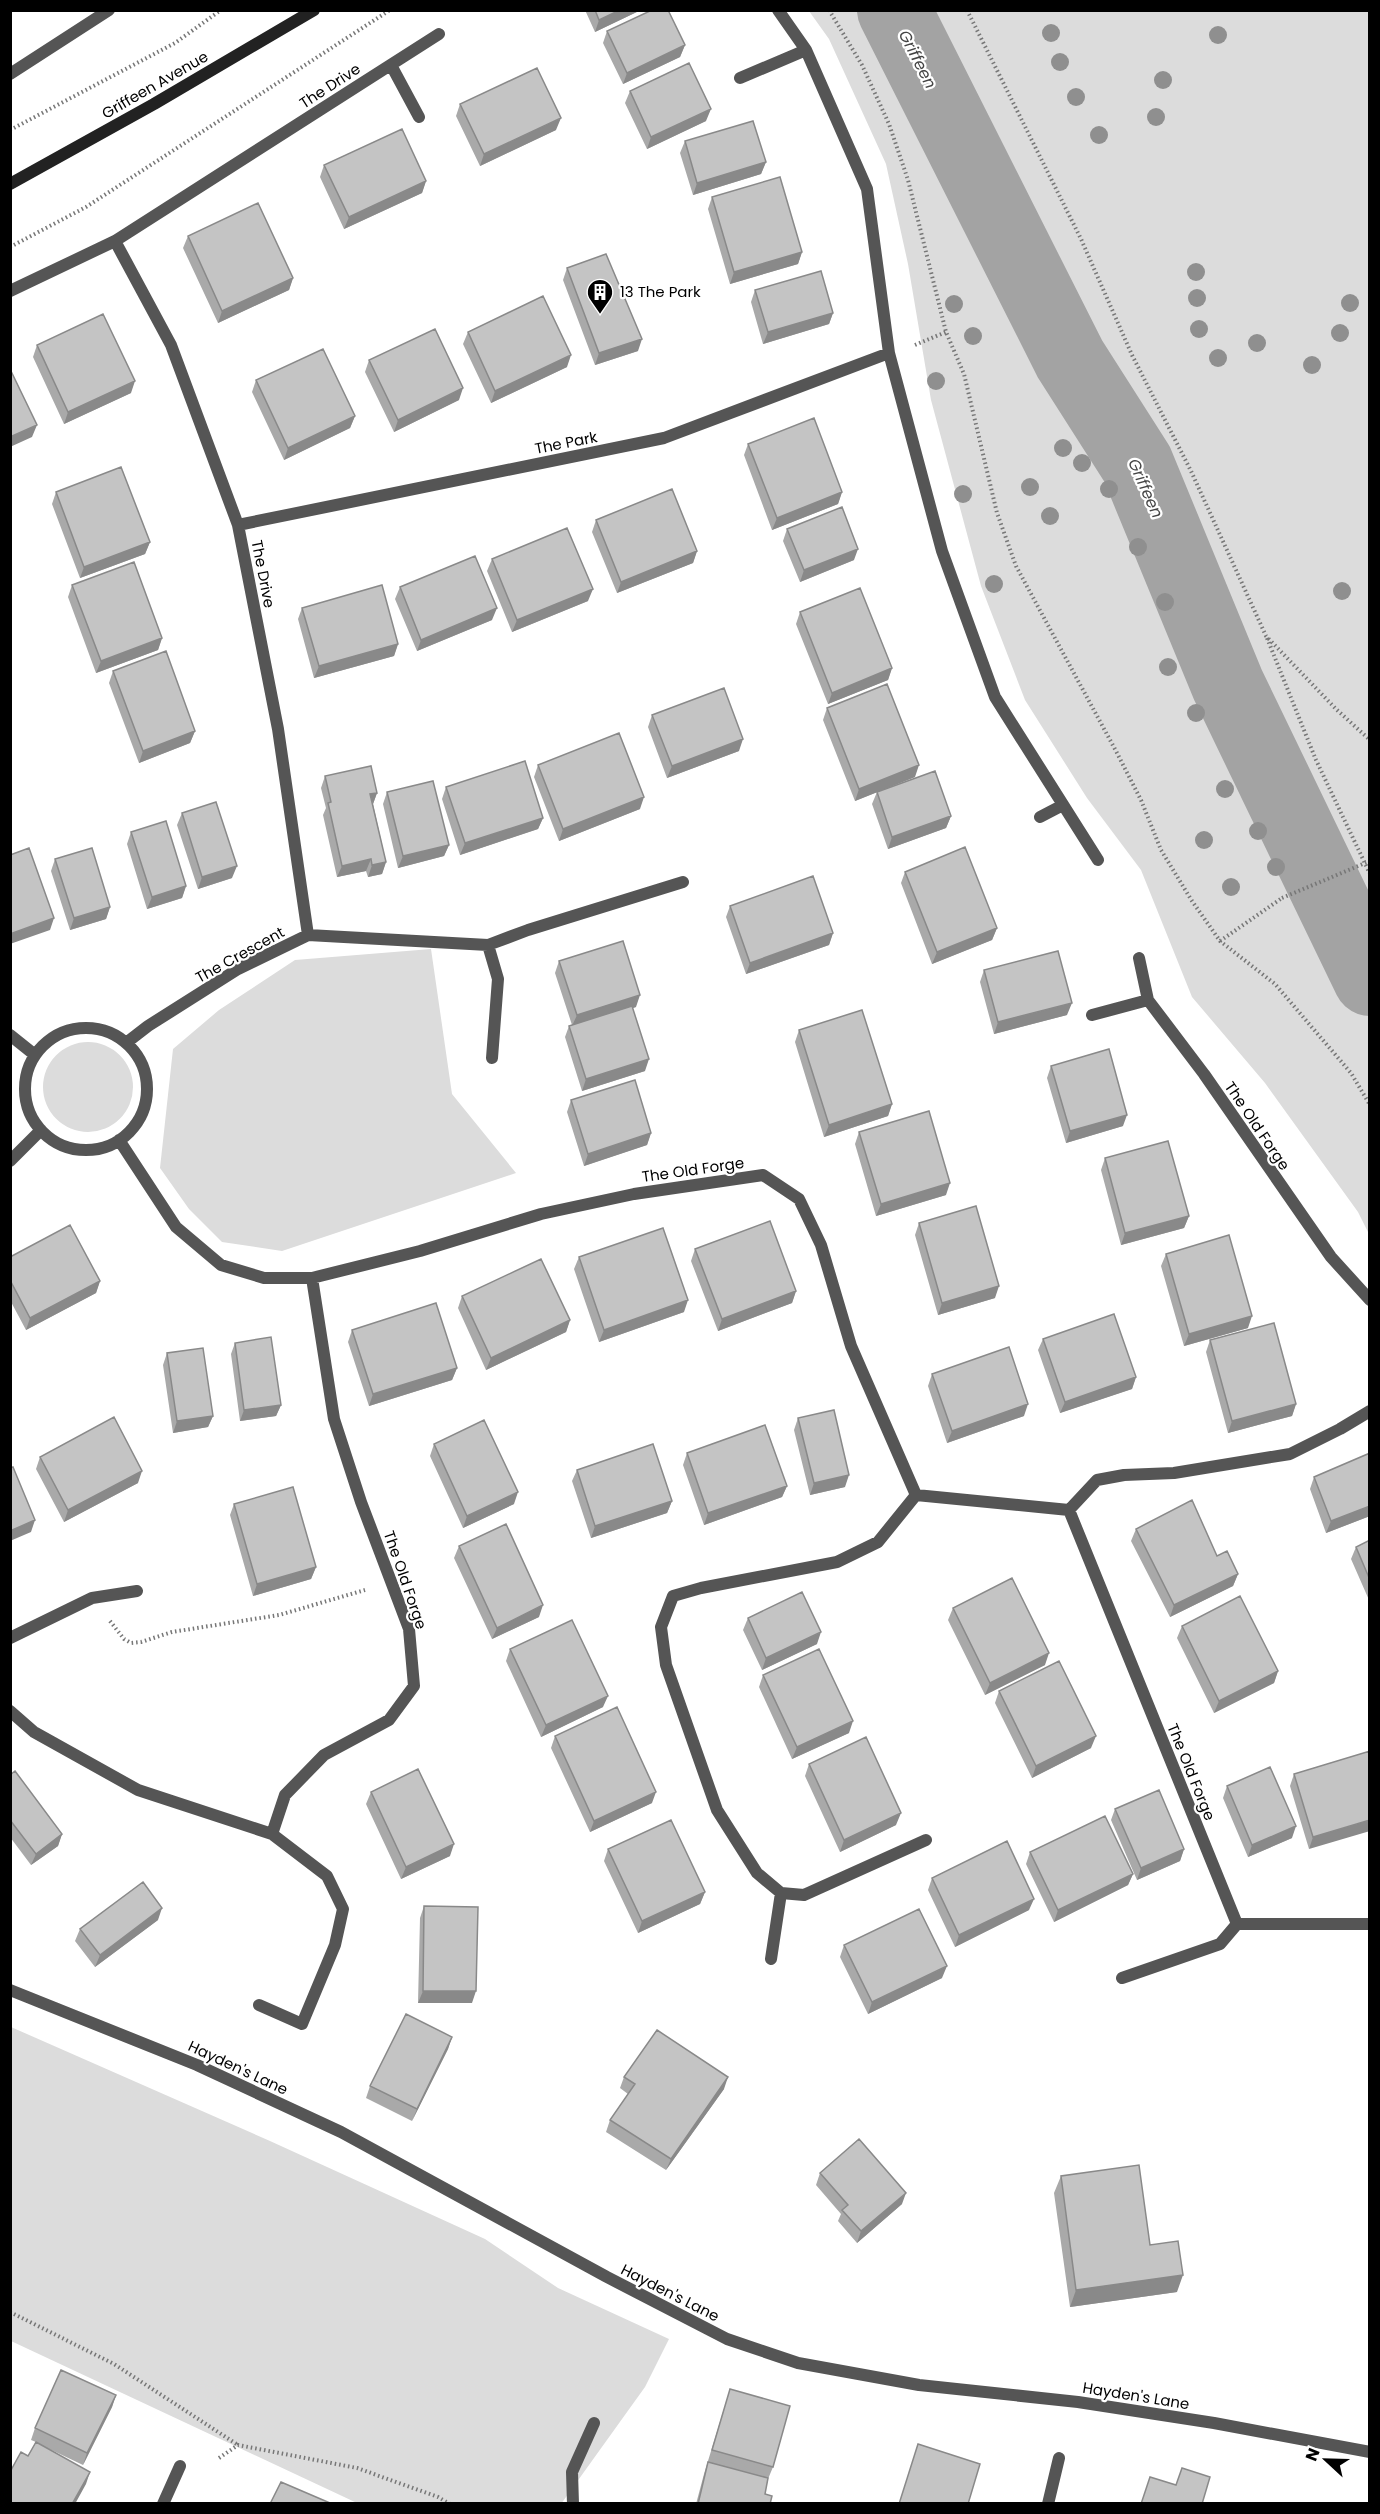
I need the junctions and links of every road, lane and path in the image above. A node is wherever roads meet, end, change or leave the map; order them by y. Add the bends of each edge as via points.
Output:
1 (110, 10) edge
2 (221, 10) edge
3 (314, 10) edge
4 (390, 10) edge
5 (778, 10) edge
6 (829, 10) edge
7 (967, 10) edge
8 (439, 34) dead end
9 (806, 50) junction
10 (391, 65) junction
11 (10, 74) edge
12 (740, 78) dead end
13 (419, 117) dead end
14 (10, 130) edge
15 (10, 184) edge
16 (115, 241) junction
17 (10, 247) edge
18 (10, 291) edge
19 (889, 353) junction
20 (238, 525) junction
21 (1266, 636) junction
22 (1370, 740) edge
23 (1063, 805) junction
24 (1040, 817) dead end
25 (1098, 860) dead end
26 (1370, 861) edge
27 (1370, 874) edge
28 (683, 882) dead end
29 (308, 935) junction
30 (1220, 941) junction
31 (488, 945) junction
32 (1139, 958) dead end
33 (1148, 1000) junction
34 (1092, 1015) dead end
35 (10, 1035) edge
36 (126, 1043) junction
37 (35, 1055) junction
38 (492, 1058) dead end
39 (1370, 1105) edge
40 (41, 1130) junction
41 (119, 1140) junction
42 (10, 1161) edge
43 (312, 1278) junction
44 (1370, 1300) edge
45 (1370, 1411) edge
46 (916, 1495) junction
47 (1069, 1510) junction
48 (391, 1581) junction
49 (137, 1591) dead end
50 (98, 1597) junction
51 (10, 1638) edge
52 (10, 1712) edge
53 (272, 1834) junction
54 (926, 1839) dead end
55 (781, 1893) junction
56 (1237, 1924) junction
57 (1370, 1924) edge
58 (771, 1959) dead end
59 (1122, 1978) dead end
60 (10, 1990) edge
61 (260, 2005) dead end
62 (10, 2312) edge
63 (594, 2423) dead end
64 (238, 2445) junction
65 (1370, 2452) edge
66 (219, 2458) dead end
67 (1059, 2458) dead end
68 (180, 2466) dead end
69 (163, 2504) edge
70 (450, 2504) edge
71 (573, 2504) edge
72 (1048, 2504) edge

1 - 11 street
2 - 14 path via 175,43
3 - 15 street, Griffeen Avenue
4 - 17 path via 86,207
5 - 9 street
6 - 30 path via 862,65 889,124 908,180 946,332 963,374 997,513 1016,566 1121,760 1161,850
7 - 21 path via 1081,239
8 - 10 street, The Drive
9 - 12 street
9 - 19 street via 867,189
10 - 13 street
10 - 16 street, The Drive
16 - 18 street, The Drive
16 - 20 street, The Drive via 171,345
19 - 20 street, The Park via 664,438
19 - 23 street via 942,551 995,698
20 - 29 street, The Drive via 278,729
21 - 22 path
21 - 27 path via 1312,750
23 - 24 street
23 - 25 street
26 - 30 path, bridge via 1282,898
28 - 31 street, The Crescent
29 - 31 street, The Crescent
29 - 36 street, The Crescent via 238,969
30 - 39 path via 1275,984 1351,1073
31 - 38 street via 498,979
32 - 33 street, The Old Forge
33 - 34 street
33 - 44 street, The Old Forge via 1331,1257
35 - 37 street
36 - 37 street via 109,1032 68,1030
36 - 41 street via 146,1074 147,1093 143,1112
37 - 40 street via 27,1073 26,1094
40 - 41 street via 58,1143 79,1149 99,1149
40 - 42 street
41 - 43 street, The Old Forge via 176,1227 221,1264 264,1278
43 - 46 street, The Old Forge via 420,1251 541,1214 634,1194 763,1175 799,1199 821,1245 851,1346
43 - 48 street, The Old Forge via 334,1419
45 - 47 street via 1290,1454 1174,1473 1097,1480
46 - 47 street
46 - 55 street via 878,1542 837,1562 673,1596 661,1627 666,1665 717,1810 757,1873
47 - 56 street, The Old Forge
48 - 50 path via 279,1615 172,1632 131,1643 124,1640 105,1615
48 - 53 street, The Old Forge via 409,1629 414,1686 389,1720 324,1755 285,1795
49 - 50 street
50 - 51 street
52 - 53 street via 34,1732 138,1790
53 - 61 street via 327,1876 343,1909 336,1945 302,2024
54 - 55 street via 804,1895
55 - 58 street
56 - 57 street
56 - 59 street via 1220,1944
60 - 65 street, Hayden's Lane via 197,2065 341,2132 650,2300 747,2346 798,2363 919,2385 1078,2402
62 - 64 path via 114,2364
63 - 71 street via 572,2472
64 - 66 path
64 - 70 path via 357,2468
67 - 72 street
68 - 69 street

